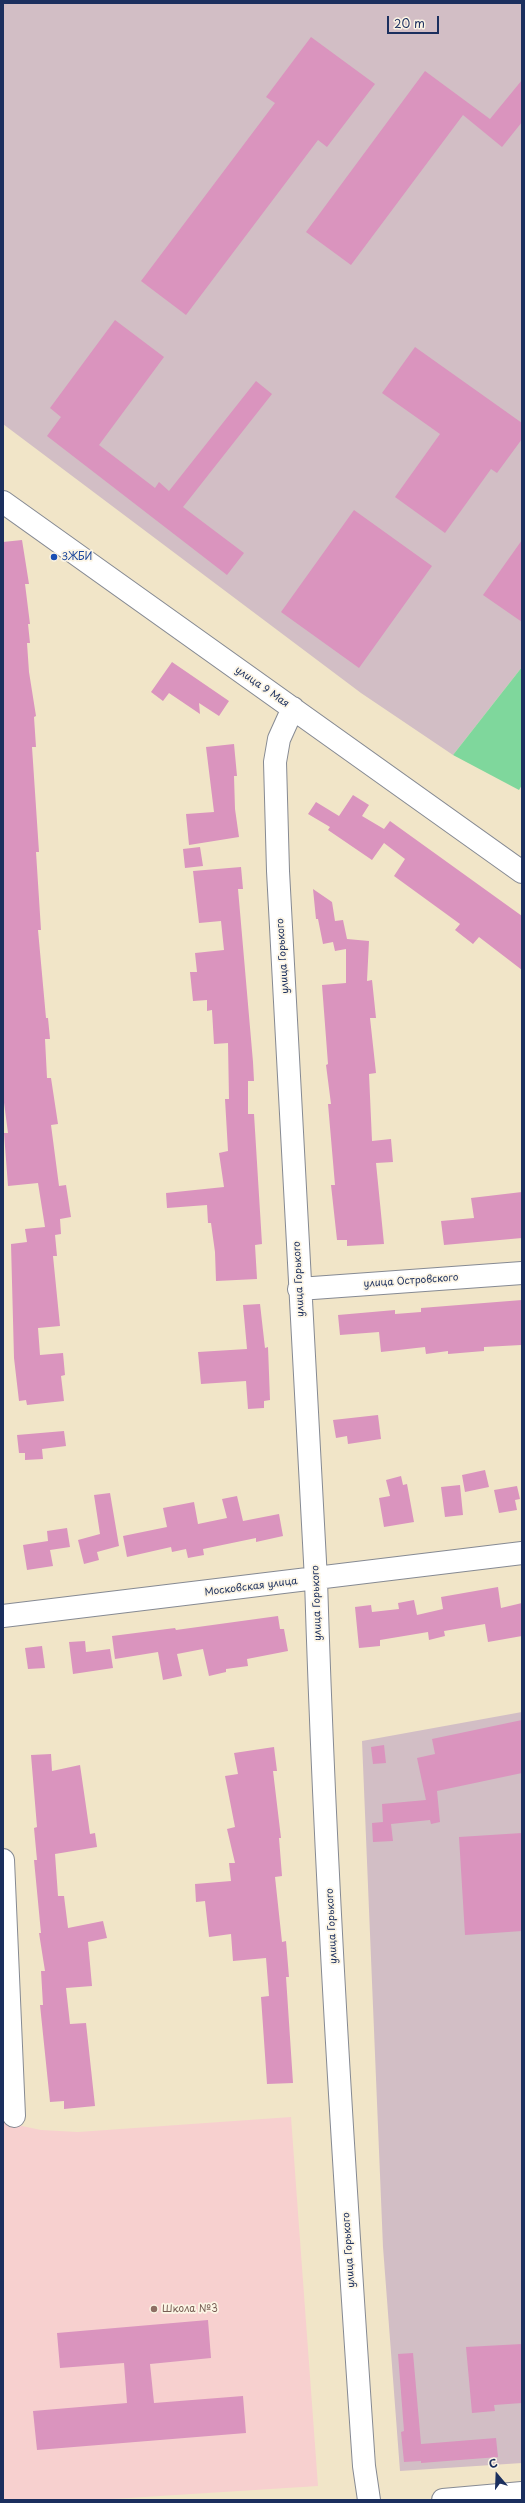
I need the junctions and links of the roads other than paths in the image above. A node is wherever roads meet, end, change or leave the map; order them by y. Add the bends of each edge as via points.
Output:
1 (3, 502) edge
2 (293, 708) junction
3 (522, 872) edge
4 (522, 1273) edge
5 (299, 1289) junction
6 (522, 1553) edge
7 (316, 1580) junction
8 (3, 1616) edge
9 (3, 1860) edge
10 (14, 2116) dead end
11 (522, 2493) edge
12 (369, 2500) edge
13 (443, 2500) edge

1 - 2 street, улица 9 Мая
2 - 3 street, улица 9 Мая
2 - 5 street, улица Горького via 279,739 275,762 275,786
4 - 5 street, улица Островского
5 - 7 street, улица Горького
6 - 7 street, Московская улица
7 - 8 street, Московская улица
7 - 12 street, улица Горького via 345,2180 364,2466
9 - 10 street
11 - 13 street

